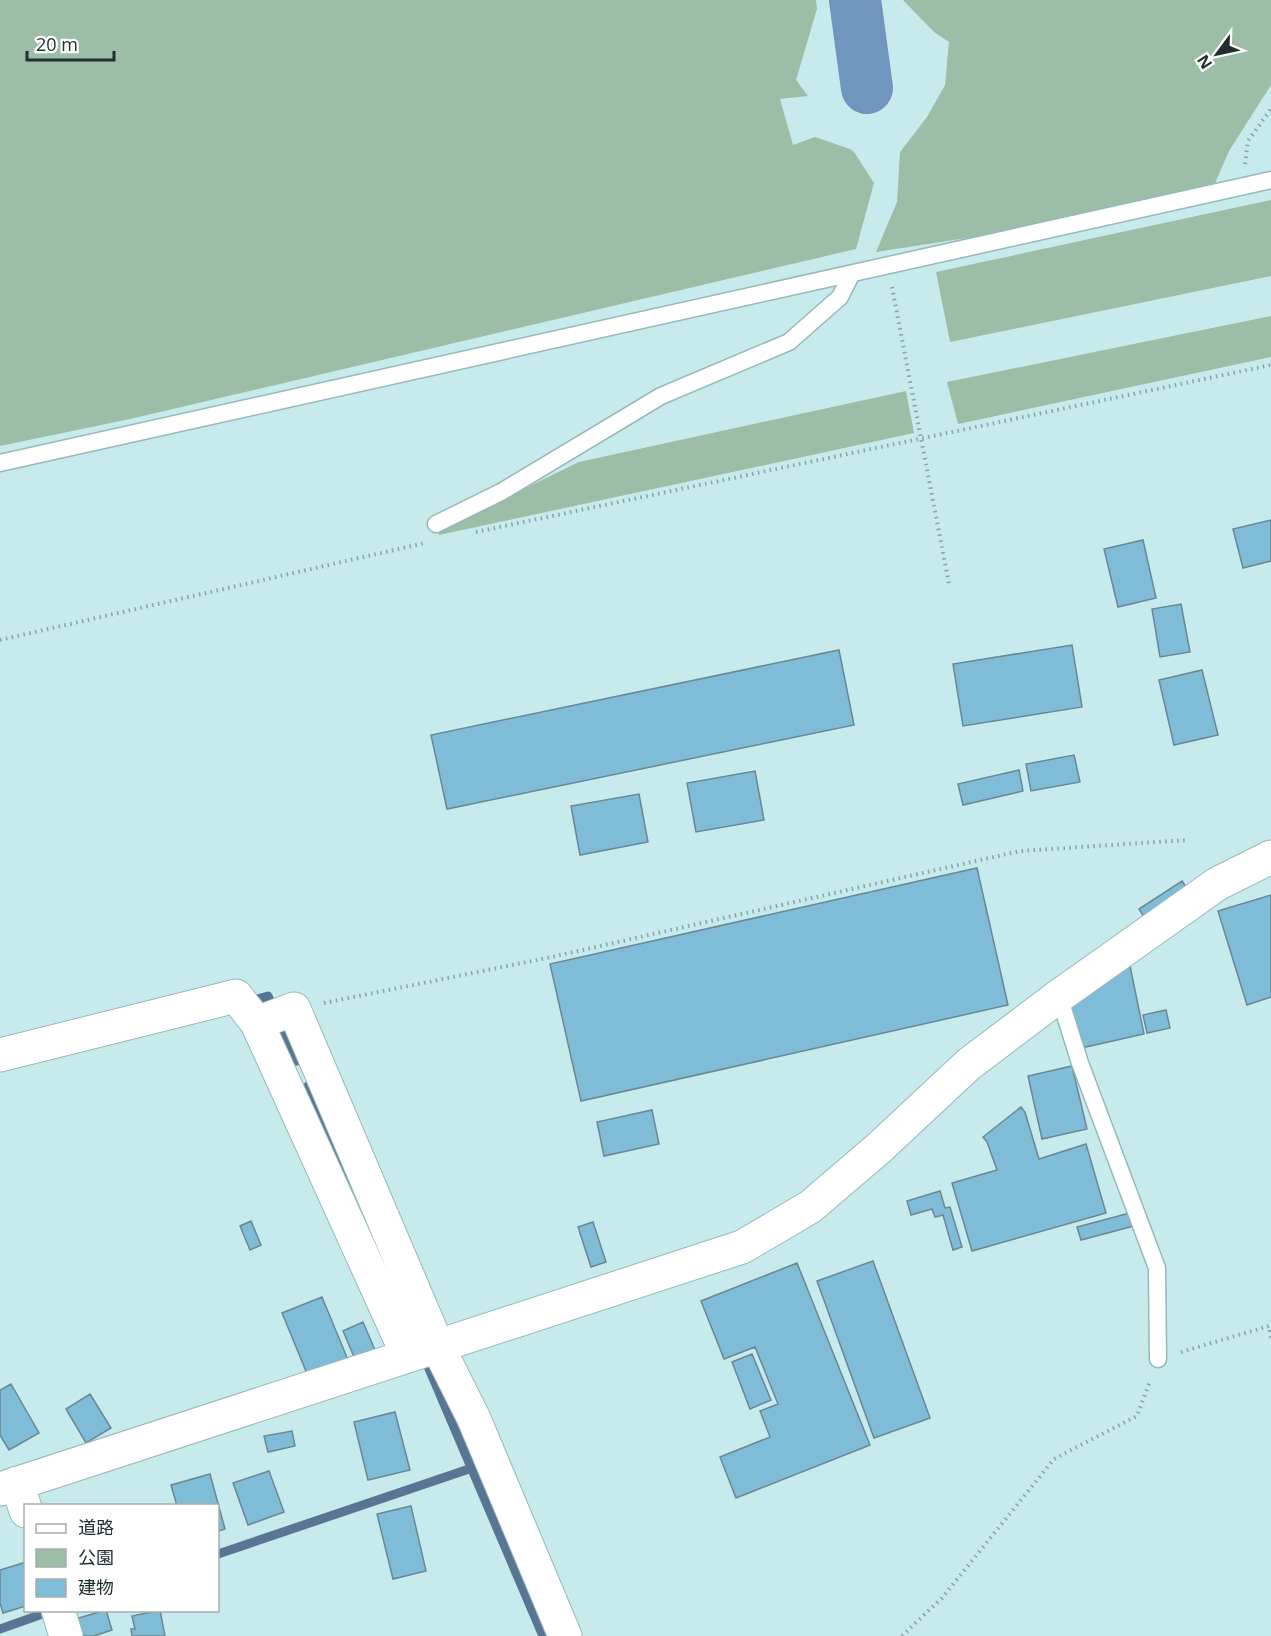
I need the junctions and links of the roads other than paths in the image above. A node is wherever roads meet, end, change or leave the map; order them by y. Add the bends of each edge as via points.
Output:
1 (1271, 180) edge
2 (851, 274) junction
3 (0, 463) edge
4 (436, 524) dead end
5 (1271, 857) edge
6 (1059, 996) junction
7 (257, 1023) junction
8 (0, 1055) edge
9 (422, 1351) junction
10 (1158, 1359) road end
11 (14, 1494) edge
12 (58, 1612) edge
13 (66, 1636) edge
14 (565, 1636) edge

1 - 2 lane
2 - 3 lane
2 - 4 lane via 840,297 789,342 661,396 501,492
5 - 6 street via 1216,884
6 - 9 street via 969,1064 810,1207 742,1247
6 - 10 lane via 1157,1268
7 - 8 street via 236,996
7 - 9 street
7 - 9 street via 294,1009
9 - 11 street
9 - 14 street via 474,1419
12 - 13 street

